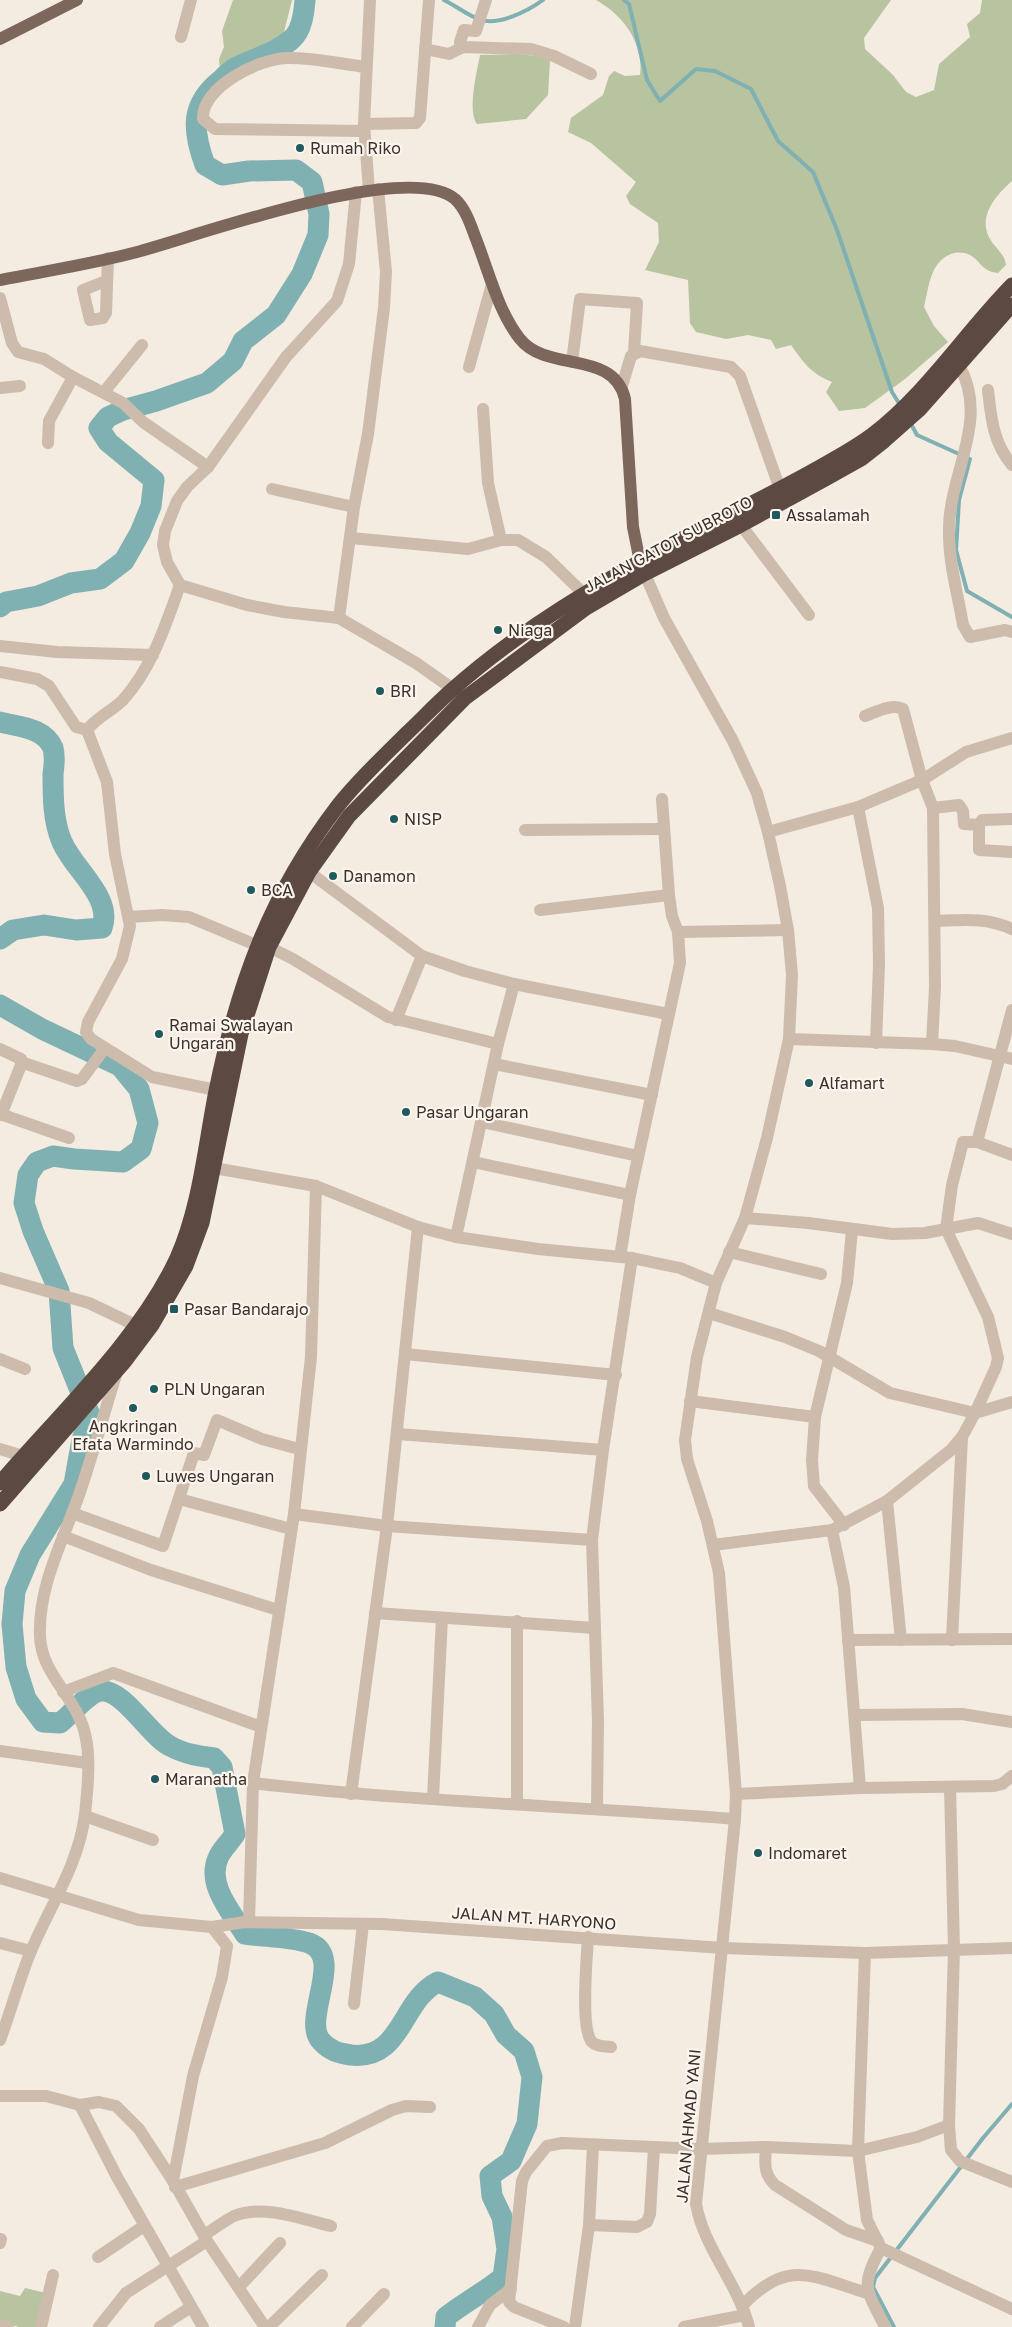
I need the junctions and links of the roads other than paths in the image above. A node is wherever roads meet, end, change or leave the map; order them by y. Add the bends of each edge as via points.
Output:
1 (77, 0) edge
2 (192, 0) edge
3 (370, 0) edge
4 (429, 0) edge
5 (486, 0) edge
6 (181, 37) dead end
7 (0, 39) edge
8 (461, 48) junction
9 (425, 49) junction
10 (366, 67) junction
11 (591, 74) dead end
12 (364, 128) junction
13 (374, 189) junction
14 (356, 192) junction
15 (108, 258) junction
16 (0, 280) edge
17 (106, 282) dead end
18 (492, 284) junction
19 (1012, 285) edge
20 (0, 298) edge
21 (1012, 305) edge
22 (142, 345) dead end
23 (634, 352) junction
24 (572, 362) junction
25 (959, 366) junction
26 (469, 367) dead end
27 (73, 377) junction
28 (20, 386) dead end
29 (622, 386) junction
30 (0, 388) edge
31 (988, 390) dead end
32 (104, 392) junction
33 (914, 406) junction
34 (483, 410) dead end
35 (901, 419) junction
36 (48, 443) dead end
37 (1012, 465) edge
38 (208, 467) junction
39 (272, 488) dead end
40 (780, 488) junction
41 (354, 507) junction
42 (740, 525) junction
43 (351, 538) junction
44 (501, 540) junction
45 (642, 568) junction
46 (180, 585) junction
47 (584, 594) junction
48 (809, 615) dead end
49 (339, 618) junction
50 (1012, 632) edge
51 (0, 646) edge
52 (153, 655) junction
53 (0, 672) edge
54 (454, 689) junction
55 (865, 716) dead end
56 (87, 730) junction
57 (1012, 738) edge
58 (922, 780) junction
59 (662, 799) dead end
60 (858, 807) junction
61 (933, 808) junction
62 (1012, 818) edge
63 (979, 825) junction
64 (525, 830) dead end
65 (663, 830) junction
66 (768, 832) junction
67 (1012, 852) edge
68 (309, 872) junction
69 (669, 896) junction
70 (540, 910) dead end
71 (129, 917) junction
72 (936, 921) junction
73 (1012, 929) edge
74 (788, 930) junction
75 (678, 932) junction
76 (263, 946) junction
77 (422, 956) junction
78 (514, 984) junction
79 (1012, 1010) edge
80 (668, 1014) junction
81 (396, 1020) junction
82 (789, 1039) junction
83 (876, 1043) junction
84 (498, 1044) junction
85 (932, 1044) junction
86 (105, 1048) junction
87 (0, 1049) edge
88 (998, 1055) junction
89 (1012, 1059) edge
90 (21, 1062) junction
91 (494, 1064) junction
92 (216, 1090) junction
93 (652, 1095) junction
94 (0, 1114) edge
95 (482, 1122) junction
96 (69, 1138) dead end
97 (977, 1142) junction
98 (1012, 1155) edge
99 (638, 1156) junction
100 (473, 1162) junction
101 (214, 1168) junction
102 (316, 1186) junction
103 (630, 1195) junction
104 (745, 1218) junction
105 (418, 1227) junction
106 (946, 1229) junction
107 (852, 1230) junction
108 (1012, 1234) edge
109 (456, 1237) junction
110 (729, 1252) junction
111 (626, 1258) junction
112 (821, 1274) dead end
113 (0, 1278) edge
114 (716, 1283) junction
115 (709, 1313) junction
116 (135, 1325) junction
117 (405, 1354) junction
118 (830, 1358) junction
119 (0, 1359) edge
120 (25, 1369) dead end
121 (118, 1370) junction
122 (616, 1375) junction
123 (690, 1401) junction
124 (1012, 1402) edge
125 (975, 1413) junction
126 (815, 1417) junction
127 (61, 1423) junction
128 (398, 1434) junction
129 (962, 1437) junction
130 (0, 1449) edge
131 (299, 1449) junction
132 (603, 1450) junction
133 (23, 1456) junction
134 (0, 1483) edge
135 (179, 1499) junction
136 (888, 1501) junction
137 (0, 1504) edge
138 (72, 1513) junction
139 (294, 1514) junction
140 (844, 1524) junction
141 (387, 1526) junction
142 (291, 1529) junction
143 (832, 1530) junction
144 (63, 1536) junction
145 (592, 1540) junction
146 (713, 1545) junction
147 (278, 1610) junction
148 (375, 1614) junction
149 (442, 1618) junction
150 (517, 1621) junction
151 (596, 1628) junction
152 (1012, 1639) edge
153 (848, 1640) junction
154 (901, 1640) junction
155 (952, 1640) junction
156 (65, 1695) junction
157 (855, 1716) junction
158 (1012, 1722) edge
159 (261, 1727) junction
160 (0, 1751) edge
161 (88, 1764) junction
162 (1012, 1776) edge
163 (253, 1783) junction
164 (950, 1787) junction
165 (860, 1788) junction
166 (351, 1794) junction
167 (736, 1794) junction
168 (433, 1798) junction
169 (517, 1804) junction
170 (597, 1808) junction
171 (85, 1816) junction
172 (735, 1819) junction
173 (153, 1840) dead end
174 (0, 1878) edge
175 (59, 1896) junction
176 (247, 1922) junction
177 (363, 1924) junction
178 (212, 1927) junction
179 (588, 1937) junction
180 (0, 1943) edge
181 (722, 1948) junction
182 (1012, 1948) edge
183 (954, 1950) junction
184 (31, 1951) junction
185 (866, 1953) junction
186 (354, 2004) dead end
187 (0, 2040) edge
188 (610, 2047) dead end
189 (0, 2096) edge
190 (80, 2105) junction
191 (430, 2107) dead end
192 (949, 2125) junction
193 (593, 2146) junction
194 (766, 2147) junction
195 (654, 2148) junction
196 (700, 2149) junction
197 (858, 2151) junction
198 (1012, 2182) edge
199 (174, 2184) junction
200 (589, 2225) junction
201 (144, 2226) junction
202 (331, 2226) dead end
203 (205, 2238) junction
204 (280, 2243) dead end
205 (882, 2246) junction
206 (98, 2257) dead end
207 (168, 2265) junction
208 (53, 2275) dead end
209 (322, 2275) dead end
210 (239, 2287) junction
211 (511, 2290) junction
212 (867, 2293) junction
213 (384, 2294) dead end
214 (191, 2307) junction
215 (1012, 2309) edge
216 (743, 2310) junction
217 (0, 2325) edge
218 (8, 2327) edge
219 (41, 2327) edge
220 (99, 2327) edge
221 (160, 2327) edge
222 (203, 2327) edge
223 (267, 2327) edge
224 (352, 2327) edge
225 (478, 2327) edge
226 (564, 2327) edge
227 (575, 2327) edge
228 (684, 2327) edge
229 (749, 2327) edge
230 (885, 2327) edge

1 - 7 main road
2 - 6 street
3 - 10 street
4 - 9 street
5 - 8 street via 476,31 464,30
8 - 9 street via 449,54
8 - 11 street via 531,49
9 - 12 street via 418,121
10 - 12 street
10 - 12 street via 288,58 274,60 220,85 202,112 203,119 215,129
12 - 13 street
13 - 14 main road
13 - 18 main road via 427,188 456,200 470,223
13 - 41 street via 386,272 384,308 363,470
14 - 15 main road
14 - 38 street via 350,264 337,301 286,358
15 - 16 main road
15 - 17 street
18 - 24 main road via 504,313 526,346 537,353
18 - 26 street
19 - 33 highway, JALAN GATOT SUBROTO via 988,309
20 - 27 street via 12,343 18,352 38,356
21 - 25 highway, JALAN GATOT SUBROTO
22 - 32 street
23 - 24 street via 637,303 580,299
23 - 29 street
23 - 40 street via 640,350 679,356 736,370
24 - 29 main road via 608,373
25 - 33 highway, JALAN GATOT SUBROTO
25 - 50 street via 972,397 971,425 948,532 963,625 970,637 1005,630
27 - 32 street
27 - 36 street via 48,421
28 - 30 street
29 - 45 main road via 634,527
31 - 37 street via 994,431 1004,456
32 - 38 street
33 - 35 highway, JALAN GATOT SUBROTO
34 - 44 street via 488,483
35 - 40 highway, JALAN GATOT SUBROTO
35 - 42 highway, JALAN GATOT SUBROTO via 860,459
38 - 46 street via 177,501 165,531 164,554
39 - 41 street
40 - 45 highway, JALAN GATOT SUBROTO
41 - 43 street
42 - 45 highway, JALAN GATOT SUBROTO
42 - 48 street
43 - 44 street via 468,549
43 - 49 street
44 - 47 street via 518,540 535,548
45 - 47 highway, JALAN GATOT SUBROTO
45 - 66 street, JALAN AHMAD YANI via 664,618 742,758
45 - 68 highway, JALAN GATOT SUBROTO via 465,698 359,805
46 - 49 street via 257,607
46 - 52 street
47 - 54 highway, JALAN GATOT SUBROTO via 511,644
49 - 54 street
51 - 52 street via 57,652
52 - 56 street via 123,700
53 - 56 street via 37,679 49,686 76,727
54 - 76 highway, JALAN GATOT SUBROTO via 384,756 338,806 284,887
55 - 58 street via 886,708 902,708
56 - 71 street via 105,774 115,854
57 - 58 street via 966,752
58 - 60 street
58 - 61 street
59 - 65 street
60 - 66 street
60 - 83 street via 878,908
61 - 63 street via 959,805 964,824
61 - 72 street
62 - 63 street via 989,818
63 - 67 street via 979,850
64 - 65 street
65 - 69 street
66 - 74 street, JALAN AHMAD YANI
68 - 76 highway, JALAN GATOT SUBROTO
68 - 77 street
69 - 70 street
69 - 75 street
71 - 76 street via 189,917
71 - 86 street via 129,935 122,959 86,1028 90,1039
72 - 73 street via 982,920
72 - 85 street
74 - 75 street
74 - 82 street, JALAN AHMAD YANI via 792,975
75 - 80 street via 680,963
76 - 81 street
76 - 92 highway, JALAN GATOT SUBROTO via 234,1012
76 - 101 highway, JALAN GATOT SUBROTO via 241,1034
77 - 78 street
77 - 81 street
78 - 80 street
78 - 84 street
79 - 88 street
80 - 93 street
81 - 84 street
82 - 83 street
82 - 104 street, JALAN AHMAD YANI
83 - 85 street
84 - 91 street
85 - 88 street
86 - 90 street via 82,1079 77,1081
86 - 92 street via 152,1077
87 - 90 street via 19,1057
88 - 89 street
88 - 97 street
90 - 94 street
91 - 93 street
91 - 95 street
92 - 116 highway, JALAN GATOT SUBROTO via 195,1205 185,1237 165,1280
93 - 99 street
94 - 96 street
95 - 99 street
95 - 100 street
97 - 98 street
97 - 106 street via 963,1142 952,1185
99 - 103 street
100 - 103 street
100 - 109 street
101 - 102 street
101 - 121 highway, JALAN GATOT SUBROTO via 202,1223 186,1266 152,1325
102 - 105 street
102 - 131 street via 310,1357
103 - 111 street
104 - 107 street
104 - 110 street, JALAN AHMAD YANI
105 - 109 street
105 - 117 street
106 - 107 street via 910,1234
106 - 108 street via 978,1223
106 - 125 street via 988,1317 998,1358
107 - 118 street via 847,1283
109 - 111 street
110 - 112 street
110 - 114 street, JALAN AHMAD YANI
111 - 114 street via 680,1268
111 - 122 street
113 - 116 street via 64,1294 103,1308
114 - 115 street, JALAN AHMAD YANI
115 - 118 street via 785,1337
115 - 123 street, JALAN AHMAD YANI
116 - 127 highway, JALAN GATOT SUBROTO
117 - 122 street
117 - 128 street
118 - 125 street via 890,1394
118 - 126 street
119 - 120 street
121 - 127 highway, JALAN GATOT SUBROTO
121 - 138 street
122 - 132 street
123 - 126 street
123 - 146 street, JALAN AHMAD YANI via 685,1449
124 - 125 street
125 - 129 street
126 - 140 street via 814,1486
127 - 133 highway, JALAN GATOT SUBROTO
127 - 137 highway, JALAN GATOT SUBROTO
128 - 132 street
128 - 141 street
129 - 136 street via 941,1460
129 - 155 street
130 - 133 street
131 - 135 street via 262,1439 217,1420 204,1455 194,1453
131 - 139 street
132 - 145 street
133 - 134 highway, JALAN GATOT SUBROTO
135 - 138 street via 163,1546
135 - 142 street
136 - 140 street
136 - 154 street
138 - 144 street
139 - 141 street
139 - 142 street
140 - 143 street
141 - 145 street
141 - 148 street
142 - 147 street
143 - 146 street
143 - 153 street via 844,1587
144 - 147 street via 151,1570
144 - 156 street via 48,1578 40,1636 50,1672
145 - 151 street
146 - 167 street, JALAN AHMAD YANI via 723,1606
147 - 159 street
148 - 149 street
148 - 166 street
149 - 150 street
149 - 168 street
150 - 151 street
150 - 169 street
151 - 170 street
152 - 155 street
153 - 154 street
153 - 157 street
154 - 155 street
156 - 159 street via 113,1673
156 - 161 street via 80,1718
157 - 158 street via 962,1714
157 - 165 street
159 - 163 street
160 - 161 street
161 - 171 street
162 - 164 street via 994,1786
163 - 166 street
163 - 176 street
164 - 165 street
164 - 183 street
165 - 167 street
166 - 168 street
167 - 172 street, JALAN AHMAD YANI
168 - 169 street
169 - 170 street
170 - 172 street
171 - 173 street
171 - 175 street
172 - 181 street, JALAN AHMAD YANI
174 - 175 street, JALAN MT. HARYONO
175 - 178 street, JALAN MT. HARYONO via 139,1920
175 - 184 street
176 - 177 street, JALAN MT. HARYONO
176 - 178 street, JALAN MT. HARYONO
177 - 179 street, JALAN MT. HARYONO
177 - 186 street
178 - 199 street via 227,1946 222,1977 193,2076
179 - 181 street, JALAN MT. HARYONO
179 - 188 street via 586,2025 591,2041
180 - 184 street
181 - 185 street, JALAN MT. HARYONO
181 - 196 street, JALAN AHMAD YANI
182 - 183 street, JALAN MT. HARYONO
183 - 185 street, JALAN MT. HARYONO
183 - 192 street
184 - 187 street
185 - 197 street
189 - 190 street via 46,2096
190 - 199 street via 104,2102 116,2106 138,2129
190 - 201 street
191 - 199 street via 406,2106 392,2110 325,2144
192 - 197 street via 917,2137
192 - 198 street via 952,2150 965,2164
193 - 195 street
193 - 200 street
193 - 211 street via 556,2143 546,2146 526,2172 521,2188
194 - 196 street
194 - 197 street
194 - 205 street via 767,2176 775,2185 846,2230
195 - 196 street
195 - 200 street via 647,2222 637,2227
196 - 216 street, JALAN AHMAD YANI via 696,2204 701,2226
197 - 205 street via 867,2220
199 - 203 street
200 - 227 street
201 - 206 street
201 - 207 street
202 - 203 street via 265,2212 234,2216
203 - 207 street
203 - 210 street
204 - 210 street
205 - 212 street via 867,2280
205 - 215 street
207 - 214 street
207 - 220 street via 126,2294
208 - 219 street
209 - 223 street
210 - 223 street
211 - 225 street via 490,2305
211 - 226 street via 512,2306
212 - 216 street via 802,2274 786,2276 766,2284
212 - 230 street
213 - 224 street
214 - 221 street
214 - 222 street
216 - 228 street
216 - 229 street, JALAN AHMAD YANI
217 - 218 street

